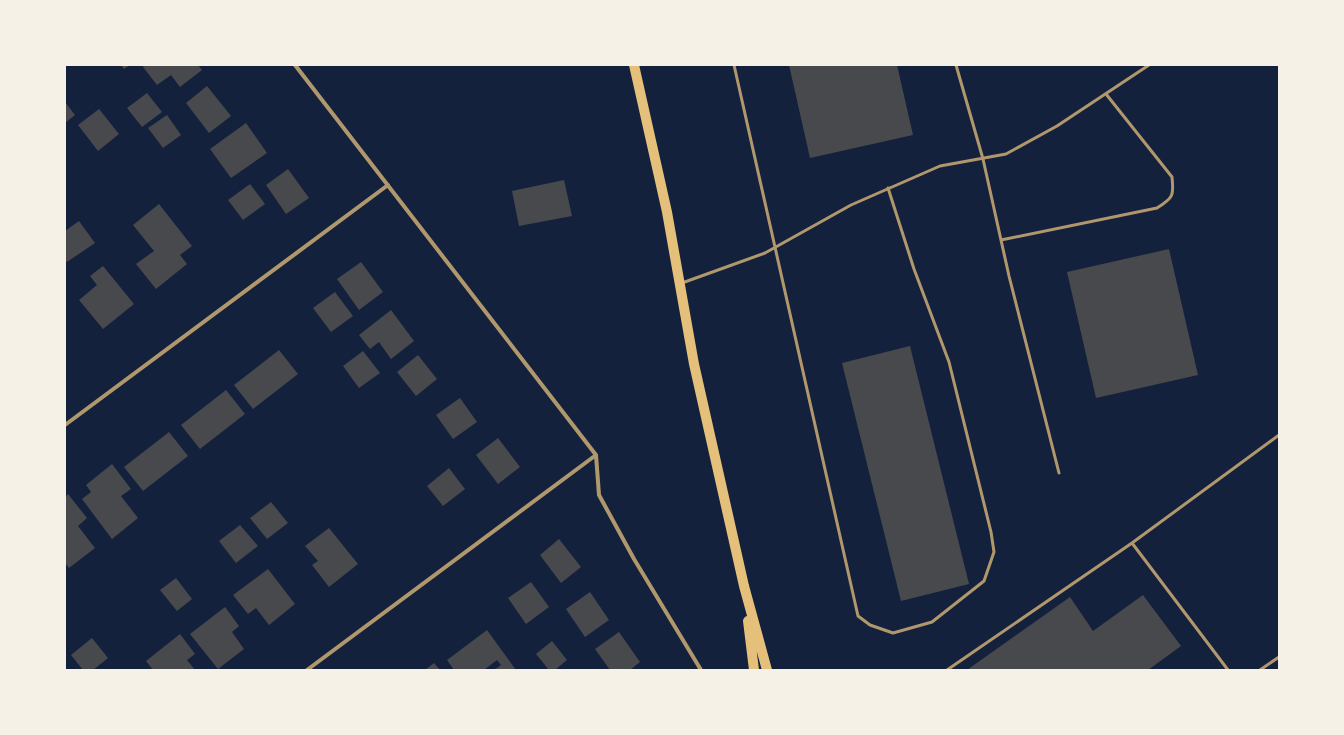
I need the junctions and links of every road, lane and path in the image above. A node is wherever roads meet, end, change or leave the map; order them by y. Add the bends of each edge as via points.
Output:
1 (296, 65) edge
2 (634, 65) edge
3 (734, 65) edge
4 (956, 65) edge
5 (1149, 65) edge
6 (1106, 94) junction
7 (983, 159) junction
8 (388, 185) junction
9 (888, 188) junction
10 (1001, 240) junction
11 (776, 248) junction
12 (680, 283) junction
13 (65, 425) edge
14 (1279, 435) edge
15 (596, 455) junction
16 (1060, 473) dead end
17 (1132, 543) junction
18 (744, 586) junction
19 (1279, 657) edge
20 (307, 670) edge
21 (701, 670) edge
22 (754, 670) edge
23 (767, 670) edge
24 (947, 670) edge
25 (1228, 670) edge
26 (1260, 670) edge

1 - 8 street
2 - 12 main road
3 - 11 lane
4 - 7 lane
5 - 6 lane
6 - 7 lane via 1057,126 1006,154
6 - 10 lane via 1172,176 1174,191 1171,199 1157,208
7 - 9 lane via 940,166
7 - 10 lane
8 - 13 street
8 - 15 street
9 - 11 lane via 851,205
9 - 11 lane via 914,269 949,362 994,552 984,581 932,622 893,633 870,625 858,616
10 - 16 lane
11 - 12 lane
12 - 18 main road via 694,364
14 - 17 lane
15 - 20 street
15 - 21 street via 599,495
17 - 24 lane
17 - 25 lane
18 - 22 main road
18 - 23 main road
19 - 26 lane

